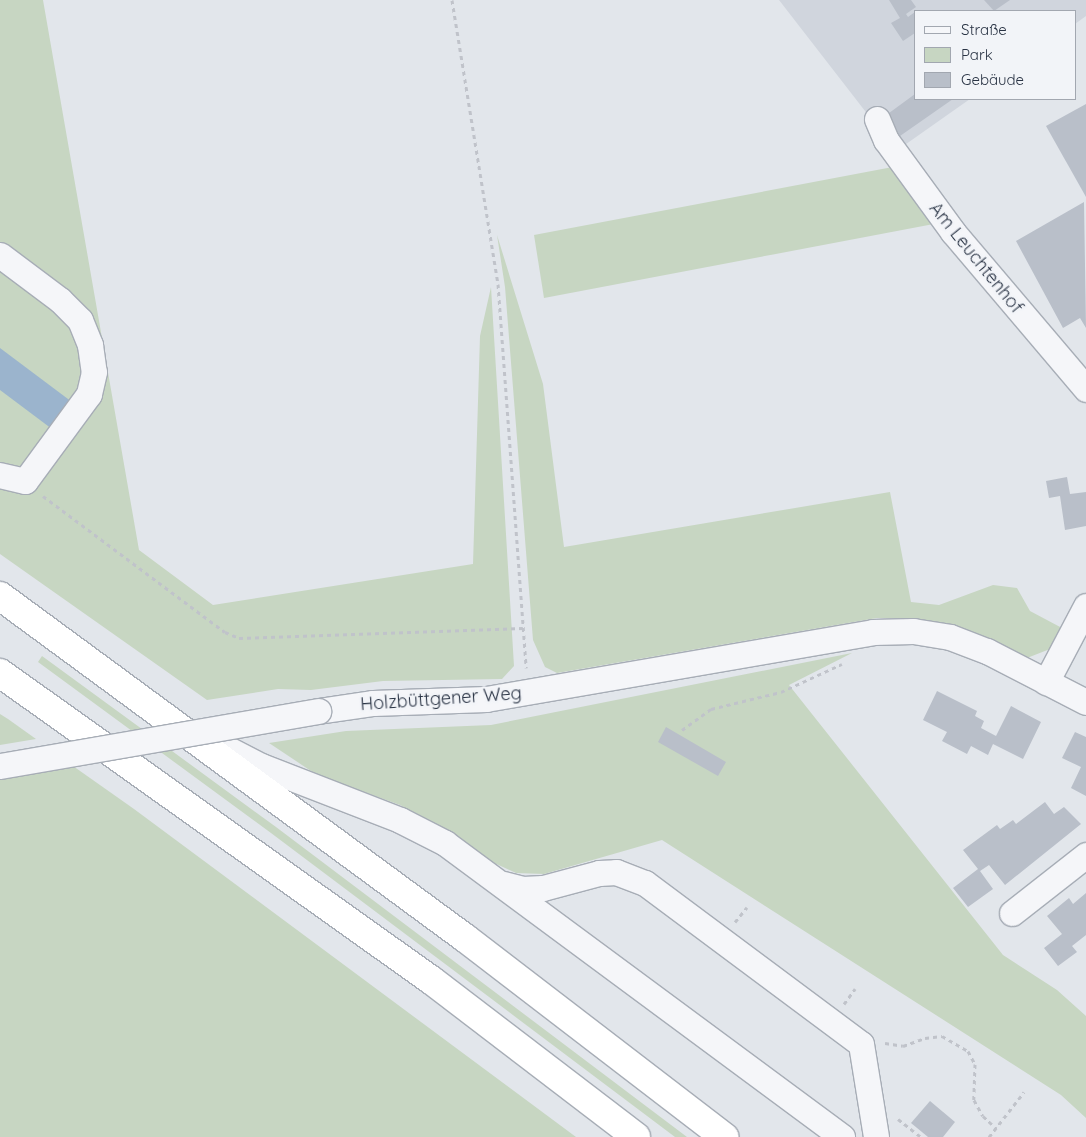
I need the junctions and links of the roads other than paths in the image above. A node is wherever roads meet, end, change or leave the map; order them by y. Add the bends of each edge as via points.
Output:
1 (877, 119) dead end
2 (0, 255) edge
3 (1083, 381) edge
4 (0, 475) edge
5 (0, 596) edge
6 (1086, 606) edge
7 (0, 673) edge
8 (1046, 682) junction
9 (1086, 702) edge
10 (169, 719) junction
11 (0, 766) edge
12 (1086, 855) edge
13 (502, 884) junction
14 (1012, 913) dead end
15 (636, 1137) edge
16 (724, 1137) edge
17 (842, 1137) edge
18 (876, 1137) edge

1 - 3 street, Am Leuchtenhof via 886,140 953,232
2 - 4 street via 60,300 80,320 90,345 94,372 89,394 25,481
5 - 10 highway
6 - 8 street
7 - 15 highway via 431,980
8 - 9 street, Holzbüttgener Weg
8 - 11 street, Holzbüttgener Weg, bridge via 988,650 950,637 912,631 873,632 528,693 486,699 373,703
10 - 13 street via 261,766 422,831
10 - 16 highway via 465,938
12 - 14 street
13 - 17 street
13 - 18 street via 523,889 543,888 599,873 616,872 645,883 861,1044

